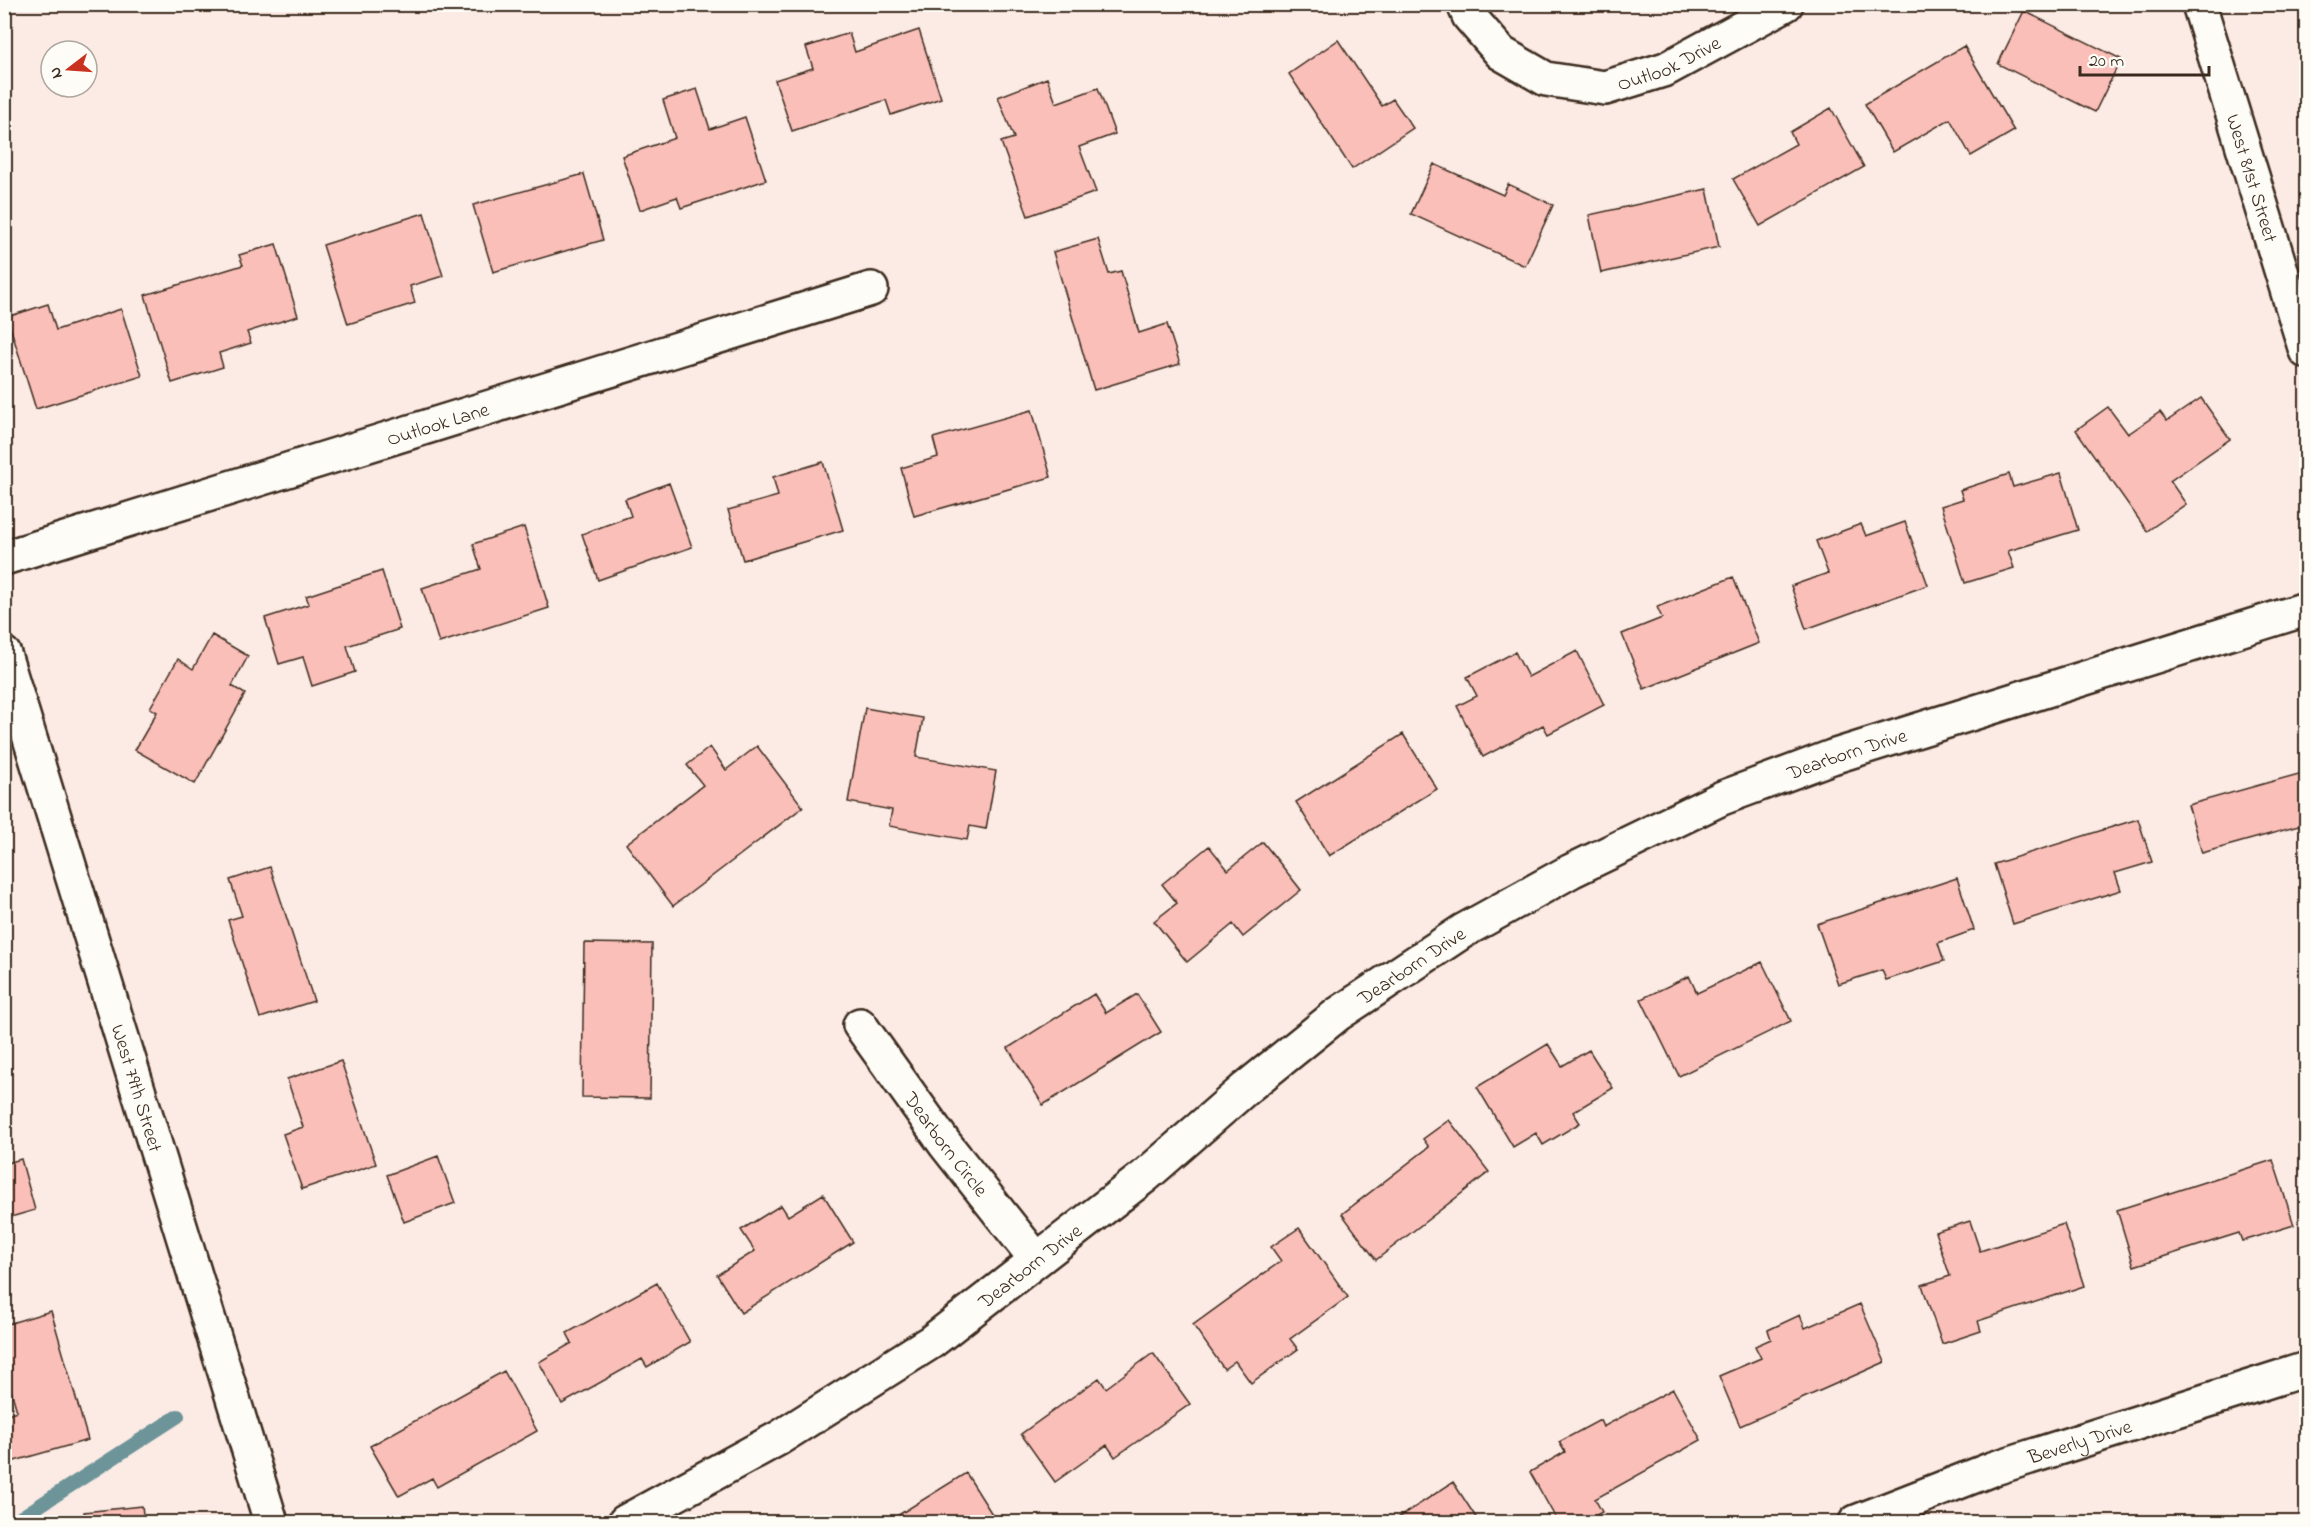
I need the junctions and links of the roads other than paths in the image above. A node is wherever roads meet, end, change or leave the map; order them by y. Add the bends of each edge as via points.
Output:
1 (1464, 4) edge
2 (1786, 4) edge
3 (2199, 4) edge
4 (871, 289) dead end
5 (2307, 351) edge
6 (4, 558) edge
7 (2307, 609) edge
8 (4, 654) edge
9 (860, 1025) dead end
10 (1036, 1259) junction
11 (2307, 1369) edge
12 (271, 1522) edge
13 (625, 1522) edge
14 (1856, 1522) edge

1 - 2 street, Outlook Drive via 1469,16 1500,53 1546,79 1605,88 1666,69
3 - 5 street, West 81st Street
4 - 6 street, Outlook Lane
7 - 10 street, Dearborn Drive via 1832,757 1722,798 1571,871 1464,931 1338,1014 1145,1176
8 - 12 street, West 79th Street
9 - 10 street, Dearborn Circle via 945,1144
10 - 13 street, Dearborn Drive via 931,1342 779,1438
11 - 14 street, Beverly Drive via 1992,1469

